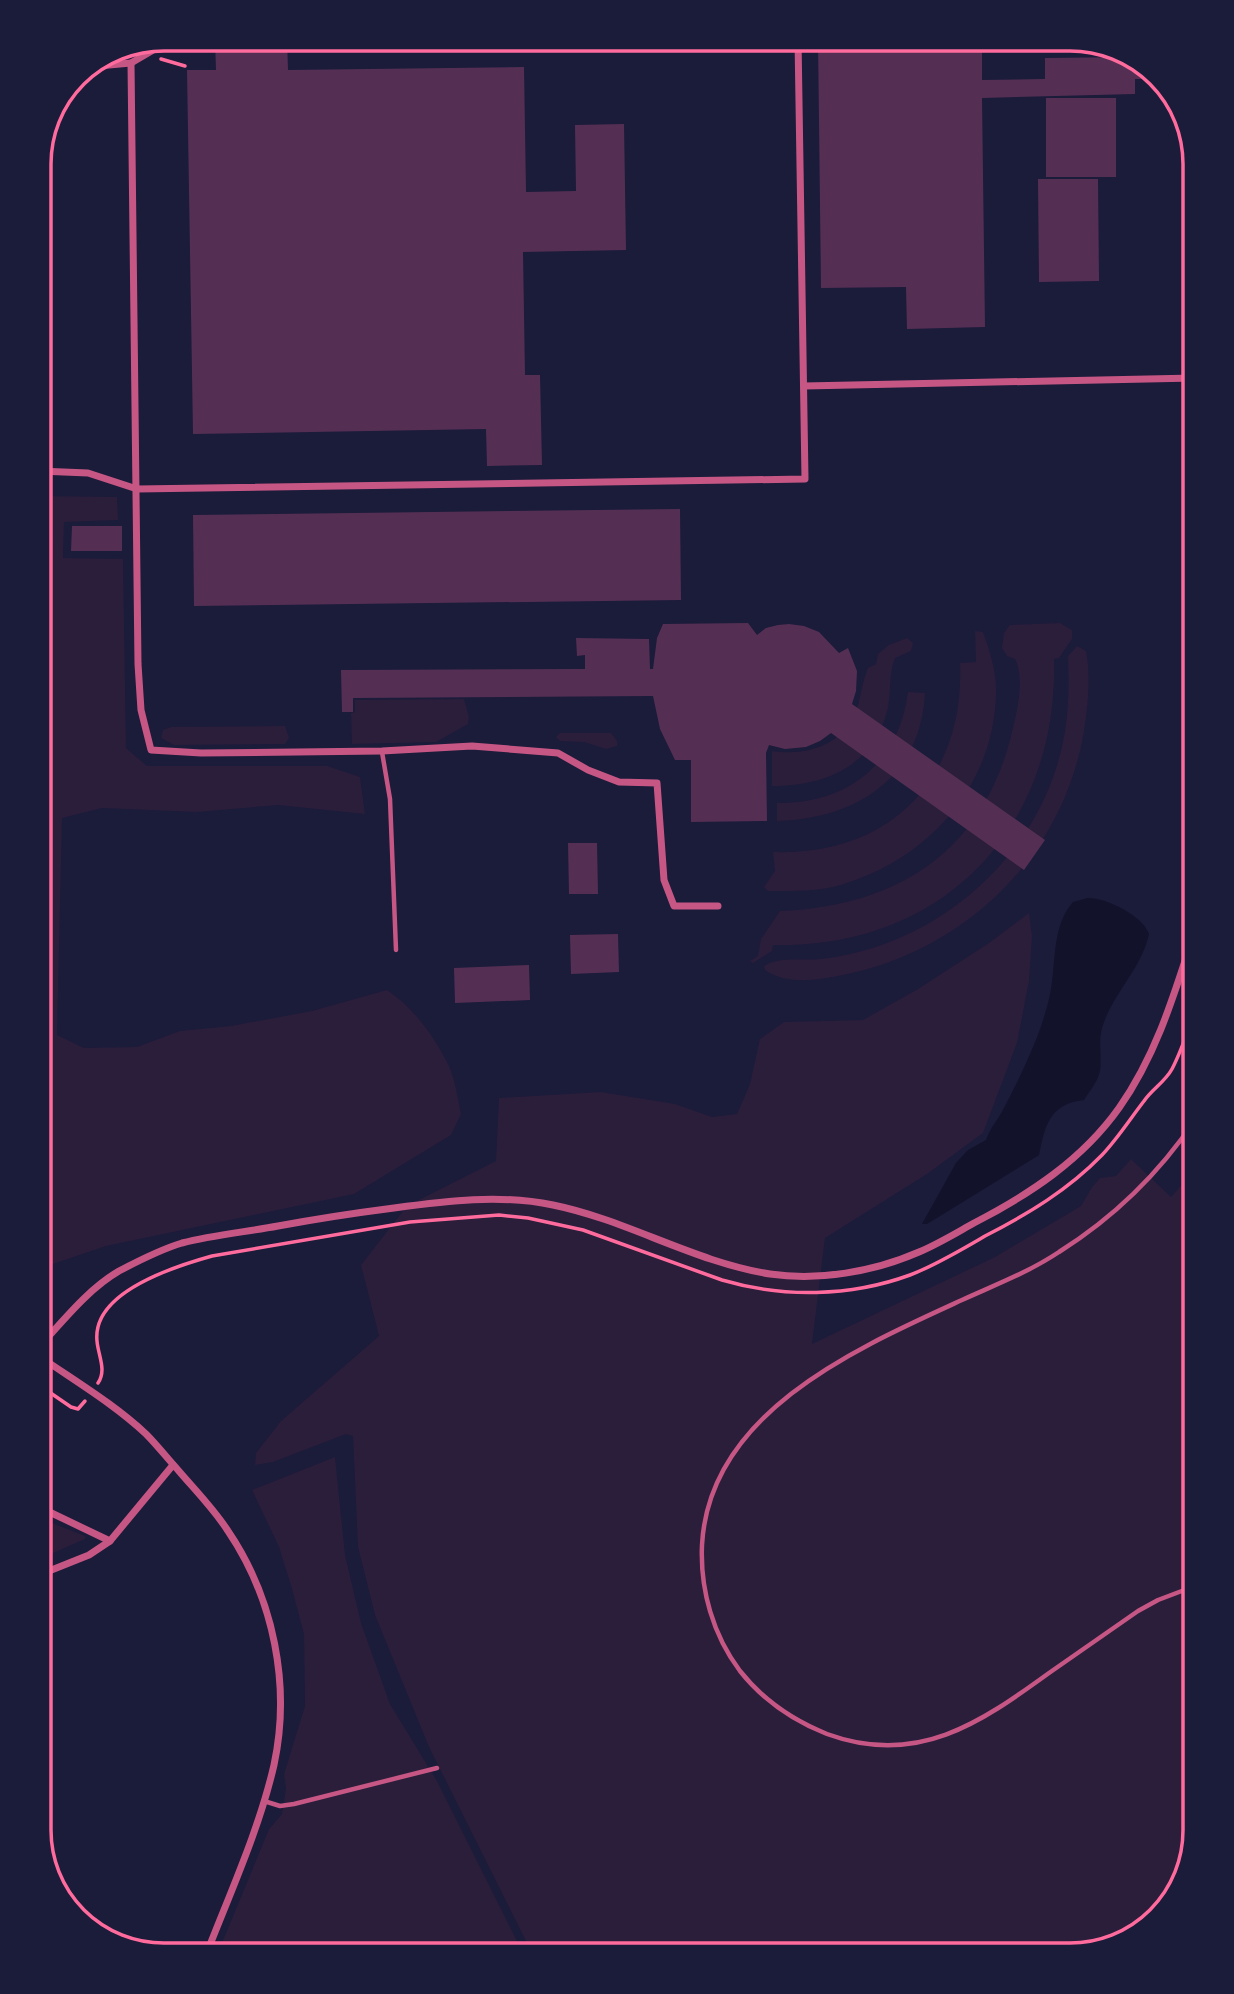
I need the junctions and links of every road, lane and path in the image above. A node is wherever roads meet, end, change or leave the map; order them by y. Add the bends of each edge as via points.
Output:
1 (798, 51) edge
2 (149, 52) edge
3 (131, 63) junction
4 (109, 65) edge
5 (1183, 378) edge
6 (804, 386) junction
7 (51, 471) edge
8 (137, 489) junction
9 (382, 751) junction
10 (718, 905) dead end
11 (396, 950) dead end
12 (1183, 966) edge
13 (1183, 1139) edge
14 (51, 1334) edge
15 (51, 1365) edge
16 (51, 1394) edge
17 (71, 1407) dead end
18 (173, 1465) junction
19 (51, 1513) edge
20 (110, 1541) junction
21 (51, 1570) edge
22 (1183, 1591) edge
23 (437, 1768) dead end
24 (264, 1801) junction
25 (211, 1943) edge

1 - 6 street
2 - 3 street
3 - 4 street
3 - 8 street
5 - 6 street
6 - 8 street via 805,479
7 - 8 street via 88,473
8 - 9 street via 138,664 141,710 152,750
9 - 10 street via 472,746 558,753 619,782 657,783 664,880 674,906
9 - 11 lane via 390,799
12 - 14 street via 1146,1063 1088,1146 1002,1208 919,1252 879,1265 834,1275 771,1274 728,1265 550,1204 445,1201 180,1244 117,1272
13 - 22 lane via 1124,1203 1081,1238 1034,1267 889,1335 817,1376 758,1422 717,1483 706,1518 702,1560 714,1625 733,1661 755,1688 807,1726 878,1744 924,1741 966,1728 1009,1703 1138,1611
15 - 18 street via 146,1434
16 - 17 path
18 - 20 street
18 - 24 street via 233,1539 253,1576 270,1624 281,1705 277,1748
19 - 20 street
20 - 21 street
23 - 24 lane via 294,1804
24 - 25 street

